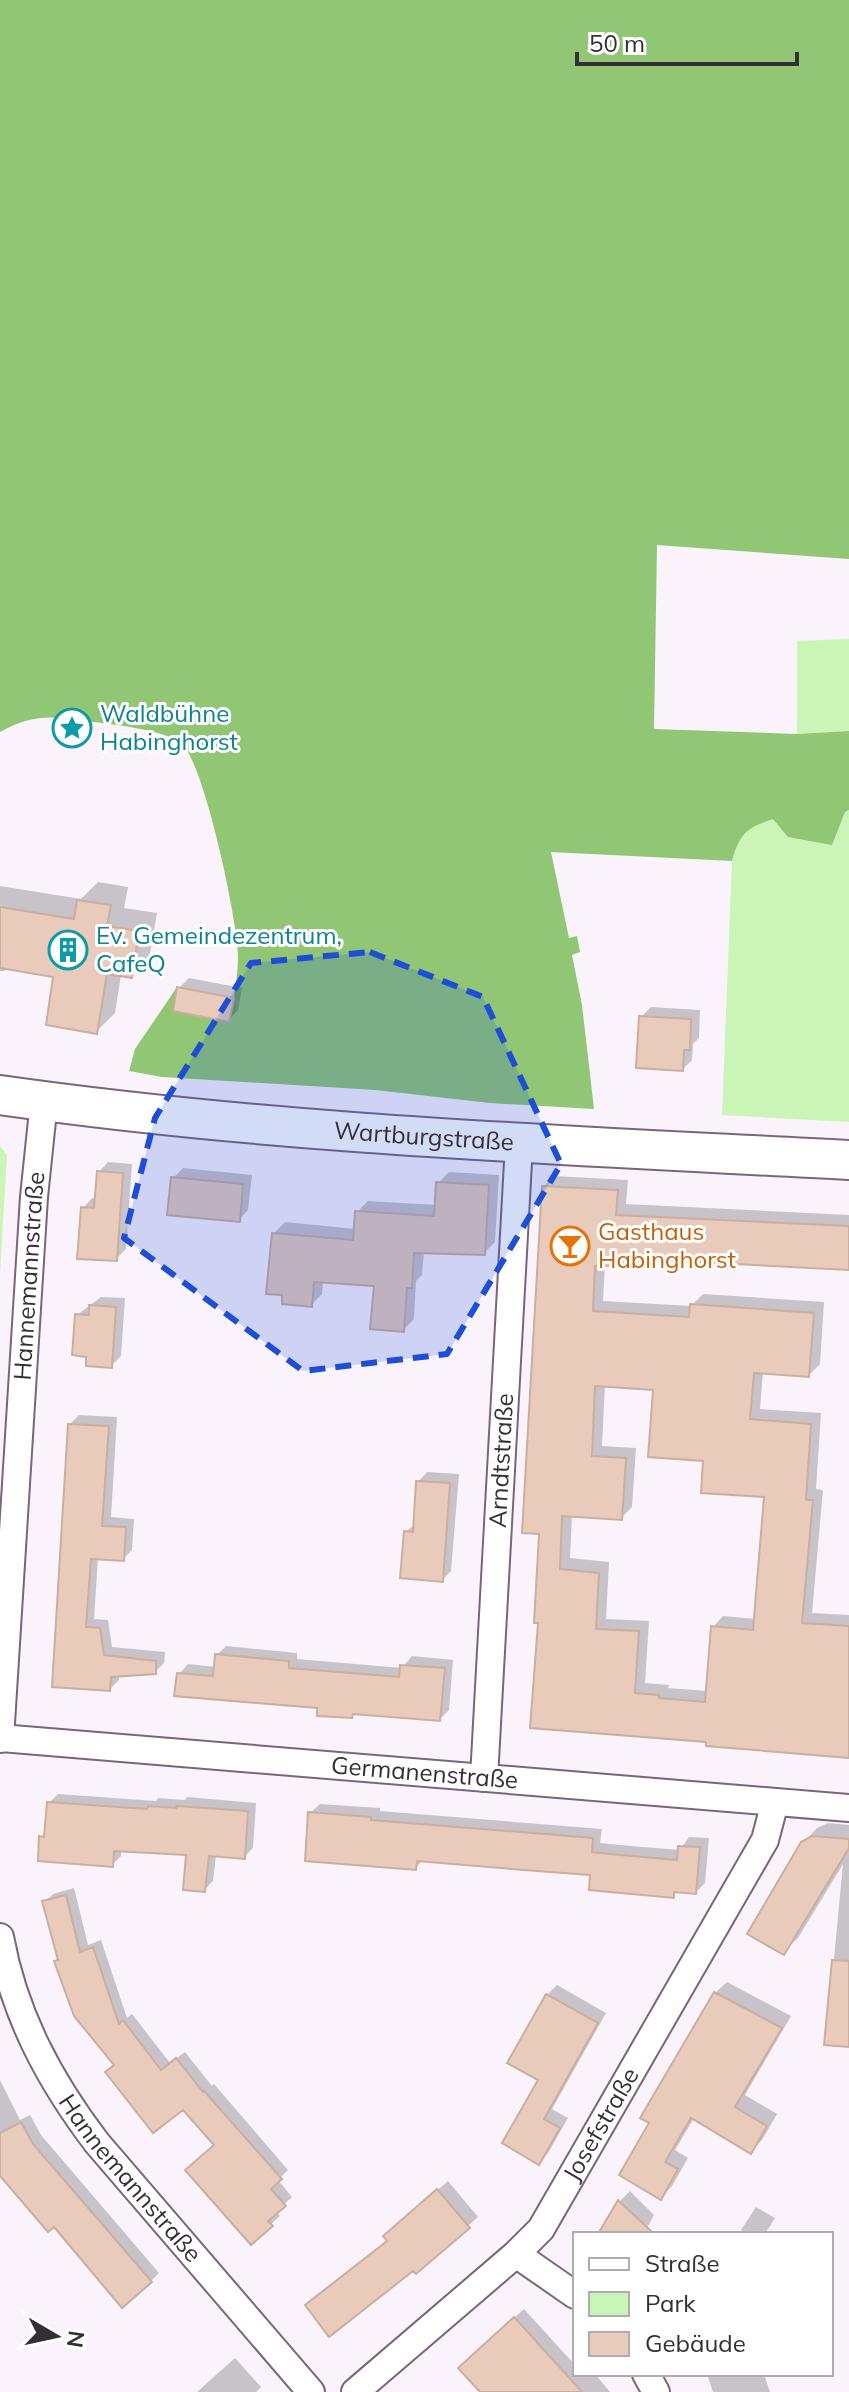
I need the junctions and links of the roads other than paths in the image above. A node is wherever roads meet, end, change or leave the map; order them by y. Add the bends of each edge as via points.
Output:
1 (0, 1095) edge
2 (44, 1101) junction
3 (519, 1144) junction
4 (849, 1160) edge
5 (0, 1739) edge
6 (484, 1778) junction
7 (775, 1802) junction
8 (849, 1808) edge
9 (0, 1937) edge
10 (516, 2254) junction
11 (573, 2294) edge
12 (311, 2392) edge
13 (355, 2392) edge

1 - 2 main road, Wartburgstraße
2 - 3 main road, Wartburgstraße
2 - 5 street, Hannemannstraße
3 - 4 main road, Wartburgstraße
3 - 6 street, Arndtstraße
5 - 6 street, Germanenstraße
6 - 7 street, Germanenstraße
7 - 8 street, Germanenstraße
7 - 10 street, Josefstraße via 765,1840 541,2229
9 - 12 street, Hannemannstraße via 27,2029 70,2108
10 - 11 street
10 - 13 street, Josefstraße

